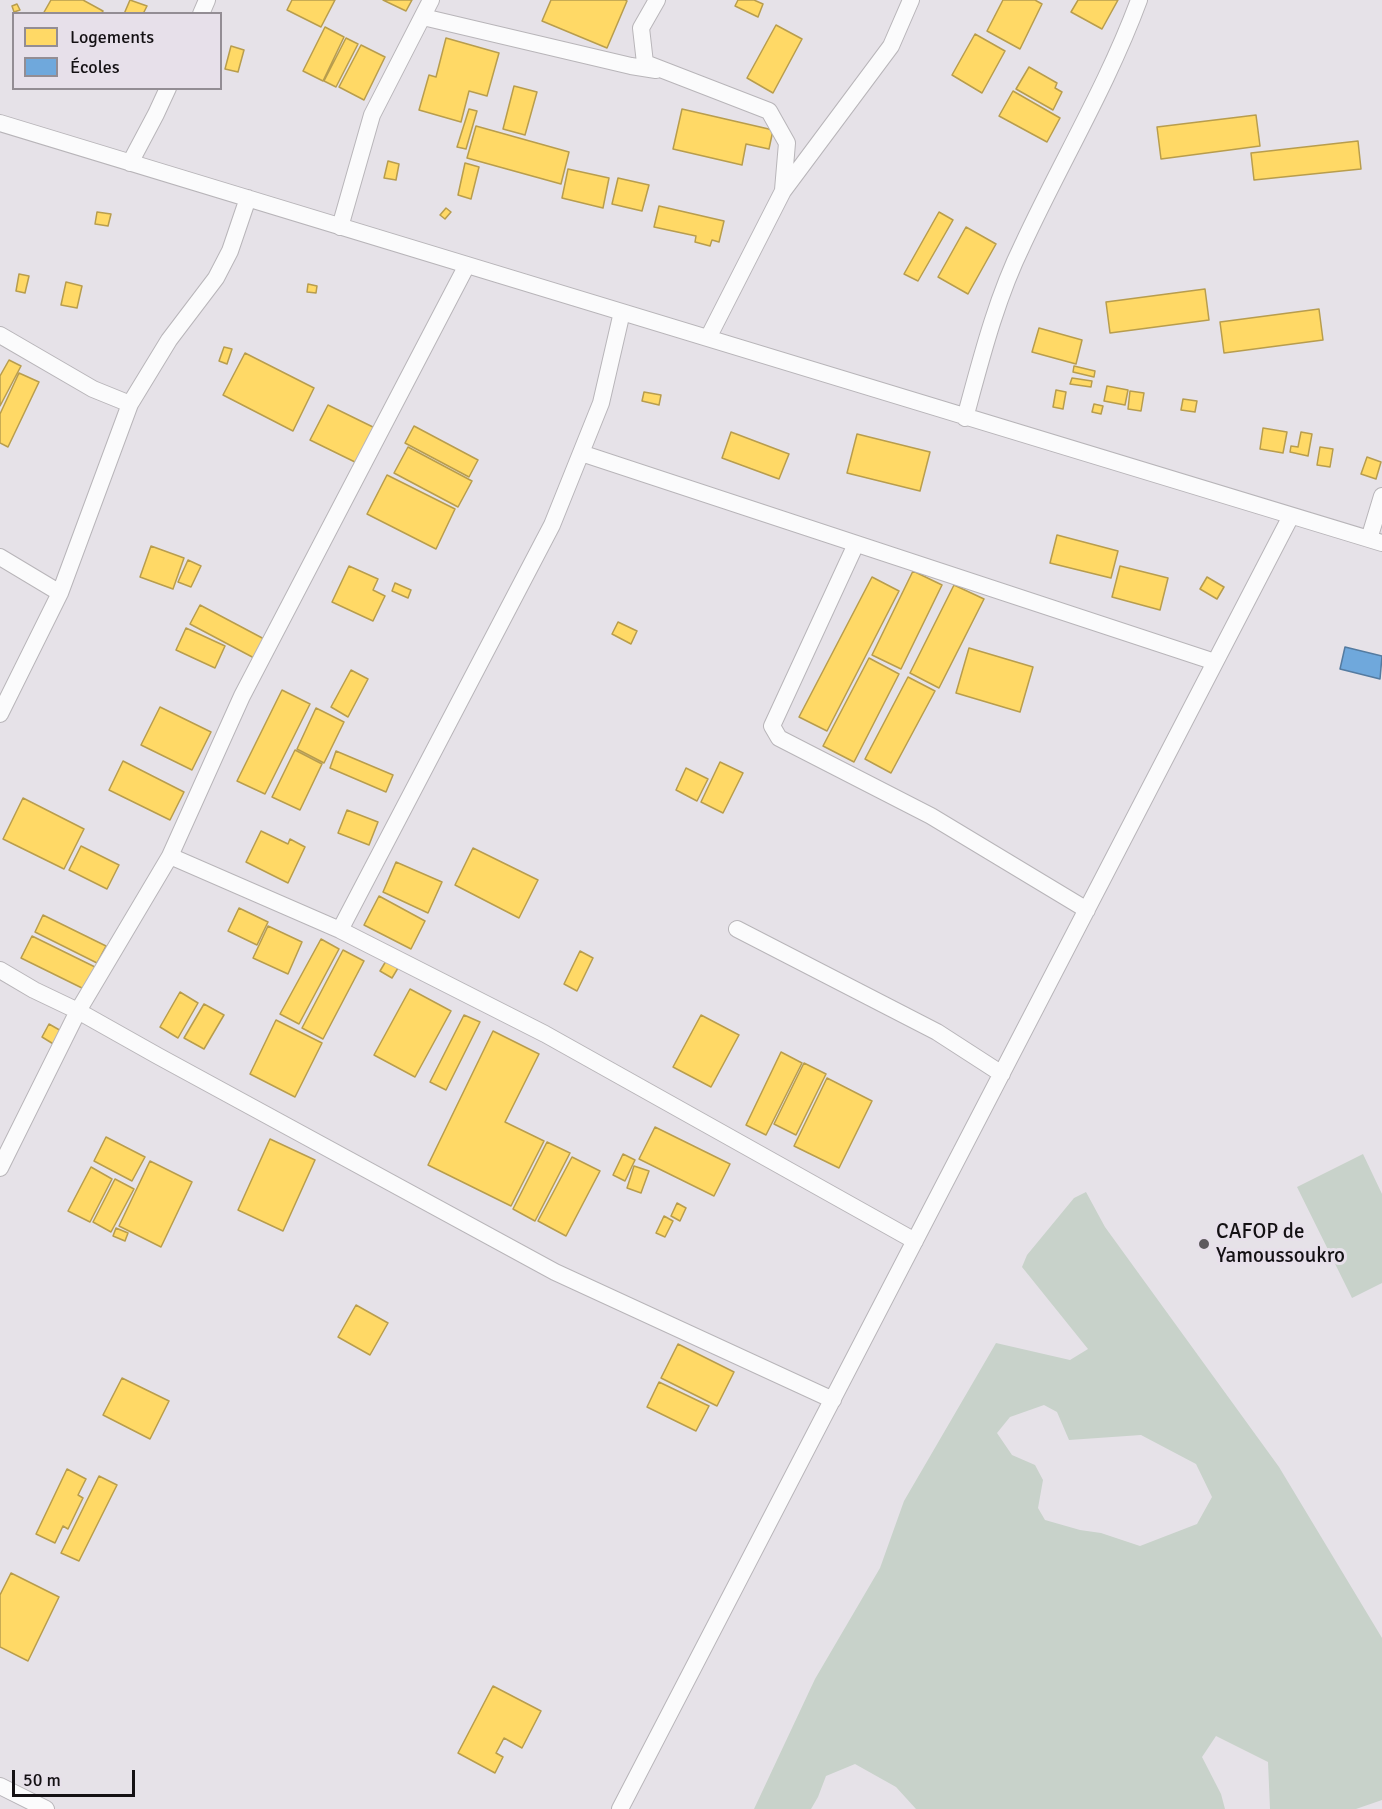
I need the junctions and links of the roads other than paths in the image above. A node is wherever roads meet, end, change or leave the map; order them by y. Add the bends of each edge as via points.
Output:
1 (431, 0) edge
2 (657, 0) edge
3 (911, 0) edge
4 (1139, 0) edge
5 (423, 17) junction
6 (666, 72) junction
7 (167, 90) edge
8 (0, 123) edge
9 (130, 163) junction
10 (783, 191) junction
11 (248, 198) junction
12 (340, 227) junction
13 (467, 265) junction
14 (622, 312) junction
15 (0, 335) edge
16 (708, 338) junction
17 (130, 404) junction
18 (965, 417) junction
19 (581, 453) junction
20 (1382, 496) edge
21 (1291, 516) junction
22 (1376, 541) edge
23 (856, 544) junction
24 (0, 557) edge
25 (60, 593) junction
26 (1215, 662) junction
27 (0, 714) edge
28 (170, 856) junction
29 (1087, 910) junction
30 (737, 929) dead end
31 (340, 930) junction
32 (0, 970) edge
33 (78, 1011) junction
34 (1002, 1074) junction
35 (0, 1168) edge
36 (915, 1241) junction
37 (833, 1400) junction
38 (0, 1786) edge
39 (46, 1809) edge
40 (620, 1809) edge

1 - 5 street
2 - 6 street via 641,28 645,63
3 - 10 street via 891,46
4 - 18 street via 1124,41 1022,246 989,328
5 - 6 street
5 - 12 street via 372,116
6 - 10 street via 769,111 787,143
7 - 9 street
8 - 9 street
9 - 11 street
10 - 16 street
11 - 12 street
11 - 17 street via 216,278 169,340
12 - 13 street
13 - 14 street
13 - 28 street via 243,696
14 - 16 street
14 - 19 street via 601,403
15 - 17 street via 93,389
16 - 18 street
17 - 25 street
18 - 21 street
19 - 23 street
19 - 31 street via 552,525
20 - 22 street
21 - 22 street
21 - 26 street
23 - 26 street
23 - 29 street via 772,726 779,738 931,816
24 - 25 street
25 - 27 street
26 - 29 street
28 - 31 street
28 - 33 street
29 - 34 street
30 - 34 street via 937,1032
31 - 36 street via 545,1034
32 - 33 street
33 - 35 street
33 - 37 street via 555,1272
34 - 36 street
36 - 37 street
37 - 40 street
38 - 39 street

